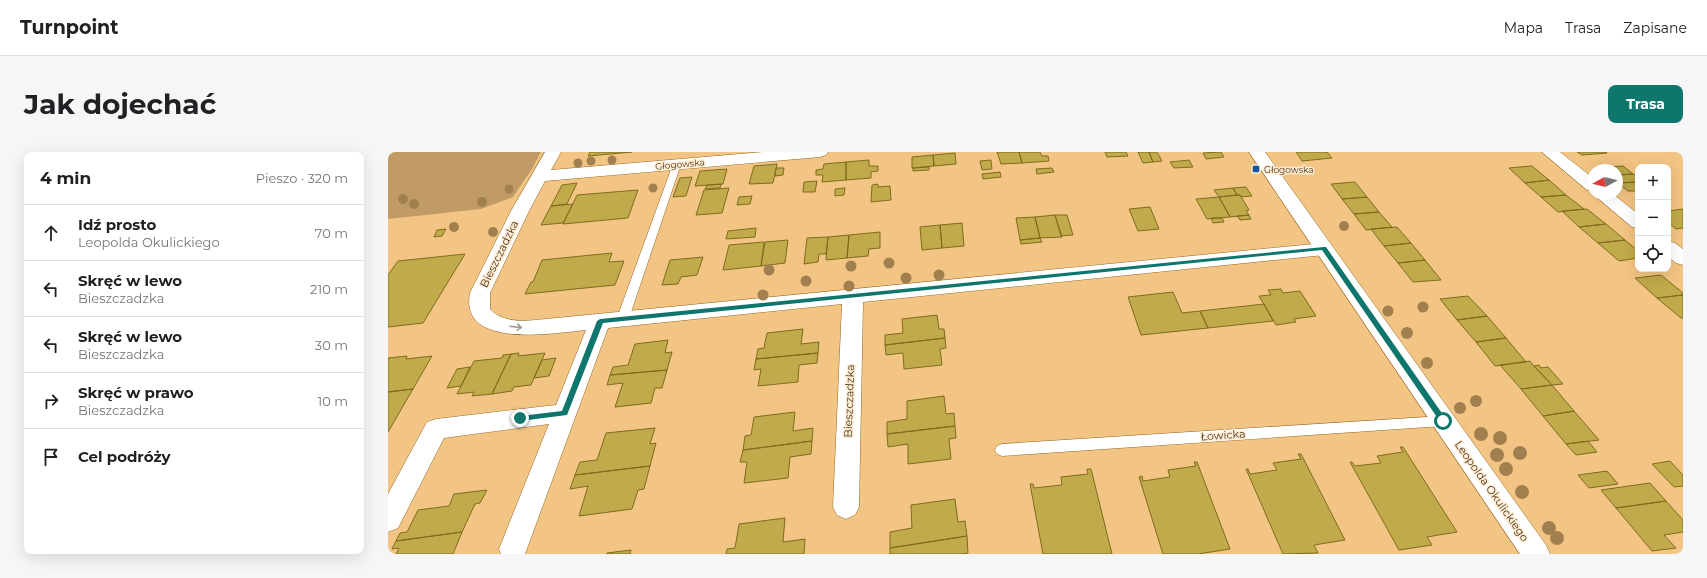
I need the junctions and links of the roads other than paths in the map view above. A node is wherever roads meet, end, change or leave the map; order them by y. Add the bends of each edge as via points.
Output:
1 (553, 152) edge
2 (820, 152) edge
3 (1257, 152) edge
4 (1550, 152) edge
5 (677, 164) junction
6 (540, 176) junction
7 (1587, 181) edge
8 (1609, 200) edge
9 (1635, 221) edge
10 (1324, 249) junction
11 (1671, 249) edge
12 (1683, 259) edge
13 (853, 296) junction
14 (612, 320) junction
15 (565, 413) junction
16 (1443, 421) junction
17 (1002, 450) dead end
18 (846, 507) dead end
19 (388, 520) edge
20 (513, 548) dead end
21 (1536, 554) edge

1 - 6 street, Bieszczadzka
2 - 5 street, Głogowska
3 - 10 street, Leopolda Okulickiego
4 - 7 street
5 - 6 street, Głogowska
5 - 14 lane
6 -> 14 street, Bieszczadzka via 480,293 478,304 481,312 496,323 521,328
8 - 9 street
10 - 13 street, Bieszczadzka
10 - 16 street, Leopolda Okulickiego
11 - 12 street
13 - 14 street, Bieszczadzka
13 - 18 street, Bieszczadzka
14 - 15 street
15 - 19 street via 436,429
15 - 20 street
16 - 17 lane, Łowicka
16 - 21 street, Leopolda Okulickiego

